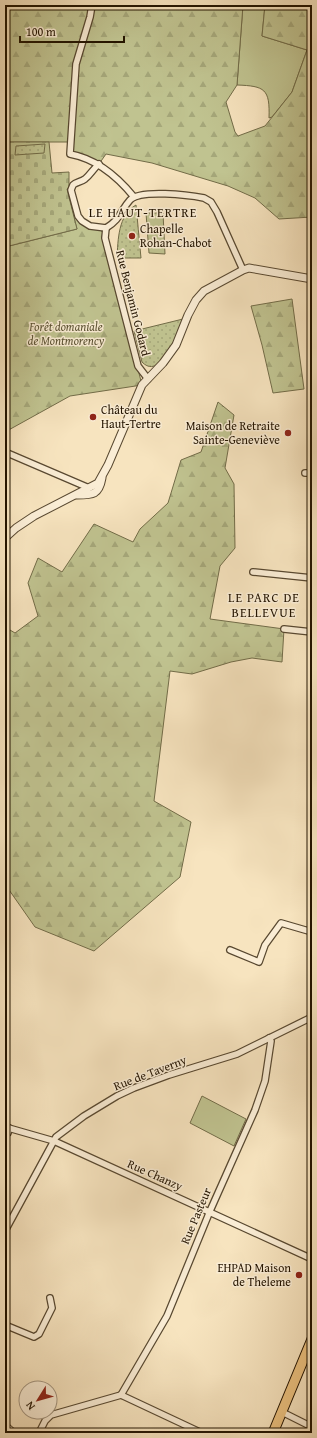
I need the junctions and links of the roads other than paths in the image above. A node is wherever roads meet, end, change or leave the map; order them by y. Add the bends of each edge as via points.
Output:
1 (92, 5) edge
2 (99, 164) junction
3 (134, 197) junction
4 (106, 228) junction
5 (243, 270) junction
6 (312, 279) edge
7 (148, 379) junction
8 (5, 452) edge
9 (305, 473) dead end
10 (312, 473) edge
11 (87, 491) junction
12 (5, 538) edge
13 (253, 572) dead end
14 (312, 578) edge
15 (284, 629) dead end
16 (312, 632) edge
17 (312, 932) edge
18 (230, 950) dead end
19 (312, 1017) edge
20 (269, 1038) junction
21 (7, 1127) edge
22 (5, 1134) edge
23 (54, 1141) junction
24 (210, 1211) junction
25 (5, 1231) edge
26 (312, 1259) edge
27 (50, 1298) dead end
28 (5, 1325) edge
29 (312, 1339) edge
30 (121, 1396) junction
31 (287, 1414) junction
32 (5, 1426) edge
33 (312, 1427) edge
34 (13, 1433) edge
35 (40, 1433) edge
36 (202, 1433) edge
37 (273, 1433) edge

1 - 2 street via 76,64 70,154 84,156
2 - 3 street
2 - 4 street via 83,180 72,185 71,190 78,216 82,221 90,226
3 - 4 street via 113,224
3 - 5 street via 168,194 204,198 211,202
4 - 7 street, Rue Benjamin Godard via 105,238 138,366
5 - 6 street via 249,268
5 - 7 street via 204,291 196,300 176,345
7 - 11 street via 142,385 100,488
8 - 11 street
9 - 10 street
11 - 12 street via 34,516
13 - 14 street
15 - 16 street
17 - 18 street via 281,923 265,944 259,962
19 - 20 street, Rue de Taverny
20 - 23 street, Rue de Taverny via 237,1054 169,1075 117,1096 84,1116
20 - 24 street, Rue Pasteur via 271,1041 265,1081 256,1110
21 - 22 street via 8,1133
21 - 23 street, Rue Chanzy
23 - 24 street, Rue Chanzy
23 - 25 street, Rue de Taverny
24 - 26 street, Rue Chanzy
24 - 30 street, Rue Pasteur via 167,1316
27 - 28 street via 52,1308 37,1336
29 - 31 main road
30 - 35 street via 51,1415
30 - 36 street
31 - 33 street
31 - 37 main road
32 - 34 street

